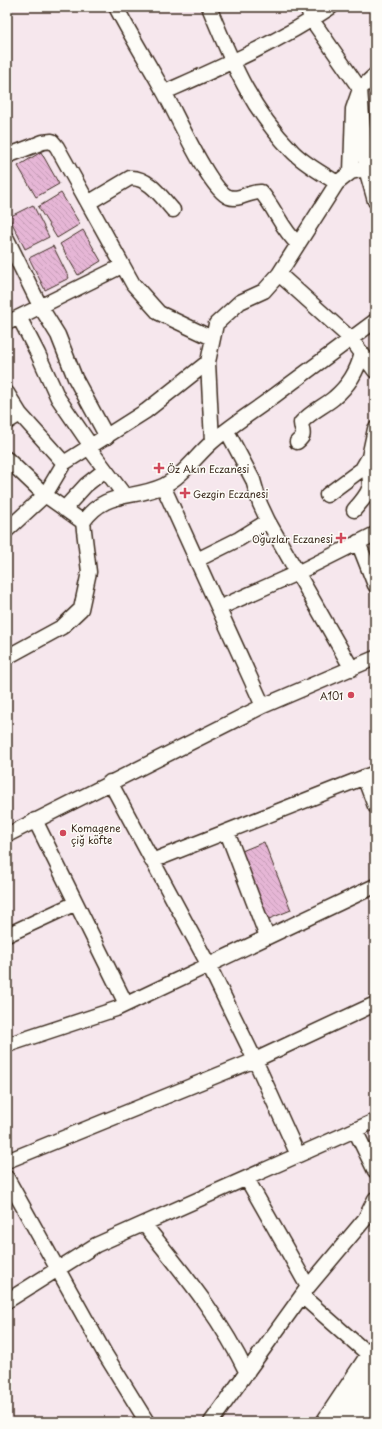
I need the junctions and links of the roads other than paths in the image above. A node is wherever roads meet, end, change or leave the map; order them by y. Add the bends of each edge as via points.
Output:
1 (116, 7) edge
2 (209, 7) edge
3 (331, 7) edge
4 (309, 13) edge
5 (232, 62) junction
6 (375, 75) edge
7 (360, 89) junction
8 (165, 92) junction
9 (7, 156) edge
10 (366, 169) junction
11 (351, 172) junction
12 (337, 183) junction
13 (375, 201) edge
14 (88, 203) junction
15 (173, 210) dead end
16 (7, 239) edge
17 (298, 244) junction
18 (122, 266) junction
19 (279, 274) junction
20 (40, 306) junction
21 (13, 320) edge
22 (375, 321) edge
23 (212, 338) junction
24 (351, 339) junction
25 (362, 353) junction
26 (208, 362) junction
27 (375, 371) edge
28 (7, 393) edge
29 (20, 414) junction
30 (7, 422) edge
31 (375, 429) edge
32 (227, 431) junction
33 (107, 437) junction
34 (212, 442) junction
35 (297, 442) dead end
36 (90, 447) junction
37 (7, 459) edge
38 (64, 463) junction
39 (366, 463) junction
40 (105, 470) junction
41 (163, 486) junction
42 (327, 495) dead end
43 (45, 496) junction
44 (125, 496) junction
45 (64, 509) junction
46 (354, 510) dead end
47 (268, 521) junction
48 (83, 522) junction
49 (7, 530) edge
50 (375, 534) edge
51 (84, 542) junction
52 (358, 542) junction
53 (197, 560) junction
54 (297, 573) junction
55 (375, 585) edge
56 (218, 608) junction
57 (7, 657) edge
58 (375, 658) edge
59 (7, 665) edge
60 (352, 669) junction
61 (263, 706) junction
62 (369, 775) edge
63 (110, 782) junction
64 (375, 806) edge
65 (35, 820) junction
66 (226, 832) junction
67 (7, 835) edge
68 (152, 861) junction
69 (375, 886) edge
70 (76, 903) junction
71 (7, 934) edge
72 (267, 937) junction
73 (208, 964) junction
74 (126, 1004) junction
75 (375, 1004) edge
76 (7, 1045) edge
77 (255, 1060) junction
78 (375, 1121) edge
79 (355, 1130) junction
80 (298, 1155) junction
81 (7, 1161) edge
82 (375, 1171) edge
83 (7, 1178) edge
84 (247, 1179) junction
85 (375, 1199) edge
86 (144, 1224) junction
87 (58, 1270) junction
88 (305, 1292) junction
89 (7, 1301) edge
90 (373, 1356) edge
91 (247, 1372) junction
92 (375, 1404) edge
93 (147, 1422) edge
94 (211, 1422) edge
95 (324, 1422) edge
96 (340, 1422) edge
97 (363, 1422) edge

1 - 8 street
2 - 5 street
3 - 4 street
4 - 5 street
4 - 7 street
5 - 8 street
5 - 12 street via 254,105 293,152
6 - 7 street
7 - 10 street
7 - 11 street via 353,109
8 - 17 street via 206,171 223,194 234,198 261,192
9 - 14 street via 52,141
10 - 11 street
10 - 13 street
11 - 12 street
12 - 17 street
14 - 15 street via 134,178 146,182
14 - 18 street
16 - 20 street
17 - 19 street
18 - 20 street
18 - 23 street via 133,284 159,313
19 - 23 street via 264,290 240,302 216,324
19 - 24 street
20 - 21 street
20 - 33 street via 58,335 75,378
21 - 36 street via 38,354 58,398
22 - 24 street
23 - 26 street
24 - 25 street
24 - 32 street
25 - 27 street
25 - 35 street via 354,376 346,386 301,423 304,434
26 - 33 street via 146,412
26 - 34 street
28 - 29 street
29 - 30 street
29 - 38 street
31 - 39 street
32 - 34 street
32 - 47 street via 252,480
33 - 36 street
34 - 41 street via 180,475
36 - 38 street
36 - 40 street
37 - 43 street
38 - 43 street
39 - 42 street via 362,469
39 - 46 street via 370,486 366,496
40 - 44 street
40 - 45 street via 86,485
41 - 44 street
41 - 53 street
43 - 45 street
43 - 49 street
44 - 48 street via 105,501 91,511
45 - 48 street
47 - 53 street
47 - 54 street
48 - 51 street
50 - 52 street
51 - 57 street via 89,572 81,609 62,627
51 - 59 street via 92,553 97,570 88,607 74,627
52 - 54 street
52 - 55 street
53 - 56 street
54 - 56 street
54 - 60 street
56 - 61 street
58 - 60 street
60 - 61 street
61 - 63 street
62 - 64 street
62 - 66 street
63 - 65 street
63 - 68 street
65 - 67 street
65 - 70 street
66 - 68 street
66 - 72 street
68 - 73 street
69 - 72 street
70 - 71 street
70 - 74 street
72 - 73 street
73 - 74 street
73 - 77 street
74 - 76 street
75 - 77 street
77 - 80 street
77 - 81 street
78 - 79 street
79 - 80 street
79 - 82 street
80 - 84 street
83 - 87 street
84 - 86 street
84 - 88 street
85 - 88 street via 365,1219
86 - 87 street via 96,1245
86 - 91 street via 210,1308 232,1342
87 - 89 street
87 - 93 street
88 - 90 street
88 - 91 street
90 - 95 street
90 - 96 highway
91 - 94 street
92 - 97 highway

